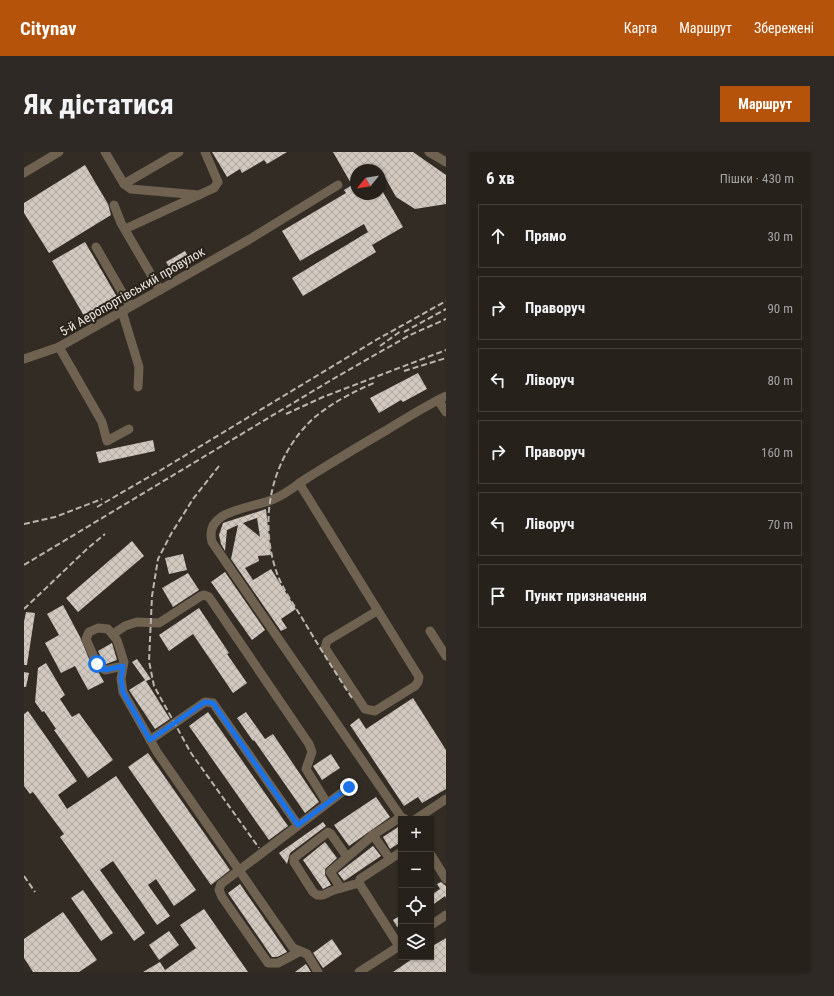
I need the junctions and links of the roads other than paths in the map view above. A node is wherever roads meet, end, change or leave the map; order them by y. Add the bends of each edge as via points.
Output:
1 (58, 152) edge
2 (105, 152) edge
3 (179, 152) edge
4 (205, 152) edge
5 (429, 152) edge
6 (446, 162) edge
7 (24, 173) edge
8 (124, 184) junction
9 (338, 185) dead end
10 (199, 195) junction
11 (114, 206) dead end
12 (125, 229) junction
13 (96, 247) dead end
14 (160, 290) junction
15 (126, 309) junction
16 (59, 347) junction
17 (24, 359) edge
18 (138, 387) dead end
19 (442, 398) edge
20 (446, 412) edge
21 (129, 429) dead end
22 (299, 484) junction
23 (377, 611) junction
24 (430, 631) dead end
25 (113, 634) junction
26 (446, 656) edge
27 (123, 666) junction
28 (150, 740) junction
29 (349, 787) dead end
30 (446, 799) edge
31 (326, 803) junction
32 (402, 816) edge
33 (420, 816) edge
34 (398, 821) edge
35 (298, 825) junction
36 (373, 835) junction
37 (398, 854) edge
38 (347, 856) junction
39 (390, 859) junction
40 (434, 859) edge
41 (240, 869) junction
42 (446, 879) edge
43 (359, 883) junction
44 (341, 888) junction
45 (446, 915) edge
46 (432, 924) edge
47 (398, 942) edge
48 (398, 946) edge
49 (299, 952) junction
50 (318, 972) edge
51 (359, 972) edge

1 - 7 street
2 - 8 street
3 - 8 street
4 - 10 street via 218,182 214,188
5 - 6 street
8 - 10 street via 131,189
9 - 14 street, 5-й Аеропортівський провулок
10 - 12 street
11 - 12 street
12 - 14 street
13 - 15 street
14 - 15 street, 5-й Аеропортівський провулок
15 - 16 street, 5-й Аеропортівський провулок
15 - 18 street via 139,367
16 - 17 street, 5-й Аеропортівський провулок
16 - 21 street via 102,422 107,441
19 - 20 street
19 - 22 street
22 - 23 street
22 - 32 street via 277,498 225,513 216,519 211,526 212,542
23 - 23 street via 325,644 325,648 368,711 375,711 415,686 419,677
24 - 26 street
25 - 27 street via 124,662
25 - 27 street via 108,629 98,628 89,632 86,639 97,664 105,670
25 - 31 street via 137,622 159,623 201,596 209,597 309,744 312,752 306,769
27 - 28 street via 123,692
28 - 35 street via 205,702 213,703
28 - 41 street
29 - 31 street
30 - 33 street
31 - 35 street
34 - 36 street
35 - 41 street
36 - 38 street
36 - 39 street
37 - 39 street
38 - 44 street via 330,872
38 - 44 street via 328,832 294,858 294,862 317,895
39 - 43 street via 360,879
40 - 42 street
41 - 49 street via 293,948
41 - 49 street via 221,884 219,890 268,963 278,963
43 - 44 street
43 - 47 street
45 - 46 street
48 - 51 street
49 - 50 street via 307,954

